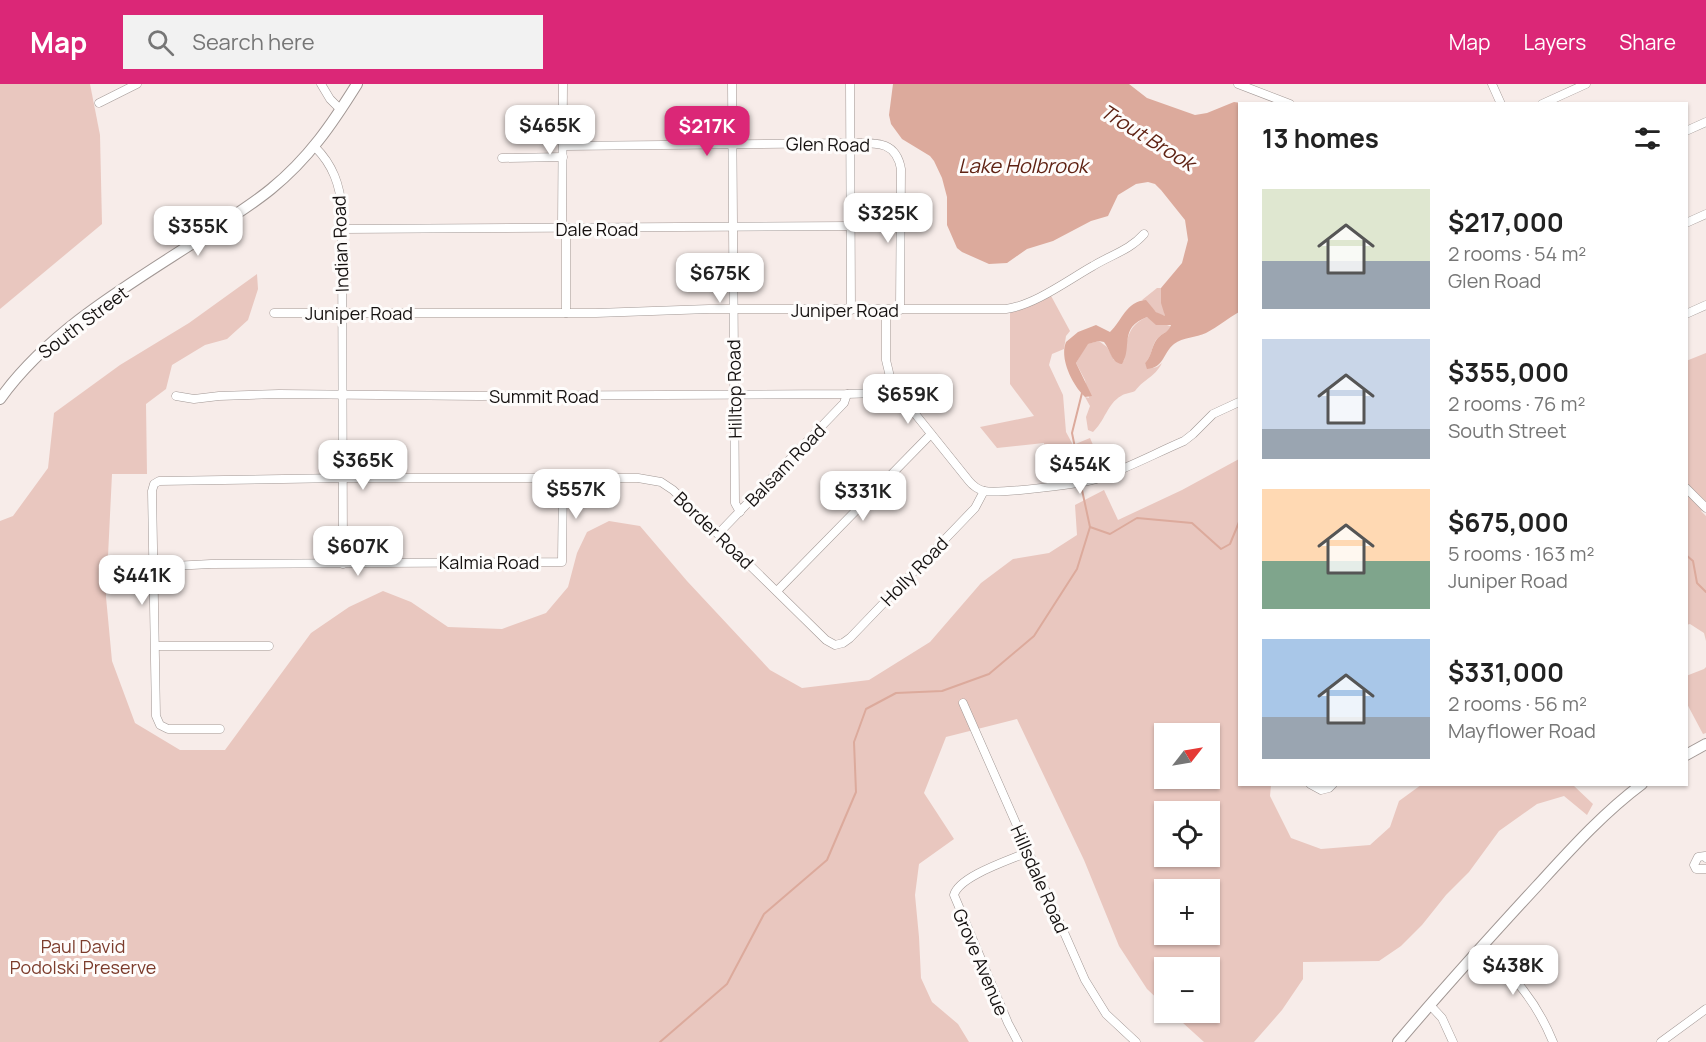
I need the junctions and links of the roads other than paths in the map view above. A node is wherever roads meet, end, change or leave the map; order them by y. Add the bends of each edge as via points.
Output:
1 (136, 84) edge
2 (321, 84) edge
3 (357, 84) edge
4 (563, 84) edge
5 (732, 84) edge
6 (850, 84) edge
7 (1238, 84) edge
8 (1492, 84) edge
9 (1586, 84) edge
10 (1285, 102) edge
11 (1500, 102) edge
12 (1546, 102) edge
13 (99, 103) dead end
14 (341, 110) junction
15 (1706, 122) edge
16 (1688, 130) edge
17 (733, 143) junction
18 (850, 143) junction
19 (563, 146) junction
20 (315, 147) junction
21 (563, 156) junction
22 (502, 158) dead end
23 (1706, 214) edge
24 (1688, 222) edge
25 (851, 226) junction
26 (732, 227) junction
27 (342, 229) junction
28 (564, 229) junction
29 (1144, 234) dead end
30 (1706, 305) edge
31 (733, 309) junction
32 (851, 310) junction
33 (886, 310) junction
34 (900, 310) junction
35 (342, 312) junction
36 (274, 313) dead end
37 (566, 313) junction
38 (1688, 313) edge
39 (894, 387) junction
40 (847, 394) junction
41 (342, 395) junction
42 (735, 395) junction
43 (176, 396) dead end
44 (0, 399) edge
45 (1238, 402) edge
46 (931, 434) junction
47 (342, 478) junction
48 (563, 478) junction
49 (1688, 490) edge
50 (984, 491) junction
51 (1706, 508) edge
52 (740, 512) junction
53 (718, 534) junction
54 (343, 564) junction
55 (153, 567) junction
56 (777, 591) junction
57 (838, 645) joint
58 (156, 646) junction
59 (269, 646) dead end
60 (963, 703) dead end
61 (220, 729) dead end
62 (1706, 744) edge
63 (1688, 754) edge
64 (1314, 786) edge
65 (1331, 786) edge
66 (1640, 786) edge
67 (1028, 852) junction
68 (1706, 858) edge
69 (1706, 869) edge
70 (1482, 946) junction
71 (1430, 1005) junction
72 (1706, 1009) edge
73 (1018, 1042) edge
74 (1136, 1042) edge
75 (1398, 1042) edge
76 (1453, 1042) edge
77 (1553, 1042) edge
78 (1662, 1042) edge

1 - 13 street
2 - 14 street
3 - 14 main road, South Street
4 - 19 street
5 - 17 street, Hilltop Road
6 - 18 street
7 - 10 street
8 - 11 street
9 - 12 street
14 - 20 main road, South Street
15 - 16 street
17 - 18 street, Glen Road
17 - 19 street, Glen Road
17 - 26 street, Hilltop Road
18 - 25 street
18 - 34 street, Glen Road via 889,147 899,160
19 - 21 street
20 - 27 street, Indian Road via 330,165 338,184
20 - 44 main road, South Street via 264,195 68,329 31,362
21 - 22 street
21 - 28 street
23 - 24 street
25 - 26 street, Dale Road
25 - 32 street
26 - 28 street, Dale Road
26 - 31 street, Hilltop Road
27 - 28 street, Dale Road
27 - 35 street, Indian Road
28 - 37 street
29 - 34 street, Juniper Road via 1126,250 1020,306
30 - 38 street
31 - 32 street, Juniper Road
31 - 37 street, Juniper Road
31 - 42 street, Hilltop Road
32 - 33 street, Juniper Road
33 - 34 street, Juniper Road
33 - 39 street via 886,360
35 - 36 street, Juniper Road
35 - 37 street, Juniper Road
35 - 41 street, Indian Road
39 - 40 street, Summit Road via 876,393
39 - 46 street
40 - 42 street, Summit Road
40 - 52 street, Balsam Road via 844,403
41 - 42 street, Summit Road
41 - 43 street, Summit Road via 194,399
41 - 47 street, Indian Road
42 - 52 street, Hilltop Road via 735,503
45 - 50 street via 1217,411 1184,441 1099,478
46 - 50 street via 972,484
46 - 56 street
47 - 48 street, Border Road
47 - 54 street, Indian Road
47 - 55 street, Border Road via 154,484
48 - 53 street, Border Road via 642,478 661,482
48 - 54 street, Kalmia Road via 562,562
49 - 51 street
50 - 57 street, Holly Road via 975,507 850,638
52 - 53 street, Balsam Road
53 - 56 street, Border Road
54 - 55 street, Kalmia Road
55 - 58 street
56 - 57 street, Border Road via 826,640
58 - 59 street
58 - 61 street via 156,713 160,725 168,729
60 - 67 street, Hillsdale Road
62 - 63 main road
64 - 65 street via 1321,790
66 - 70 main road via 1592,827
67 - 73 street, Grove Avenue via 968,879 954,896
67 - 74 street, Hillsdale Road via 1091,992 1106,1014
68 - 69 street via 1698,857 1694,865
70 - 71 main road
70 - 77 street via 1537,1007
71 - 75 main road
71 - 76 street via 1442,1018
72 - 78 street

